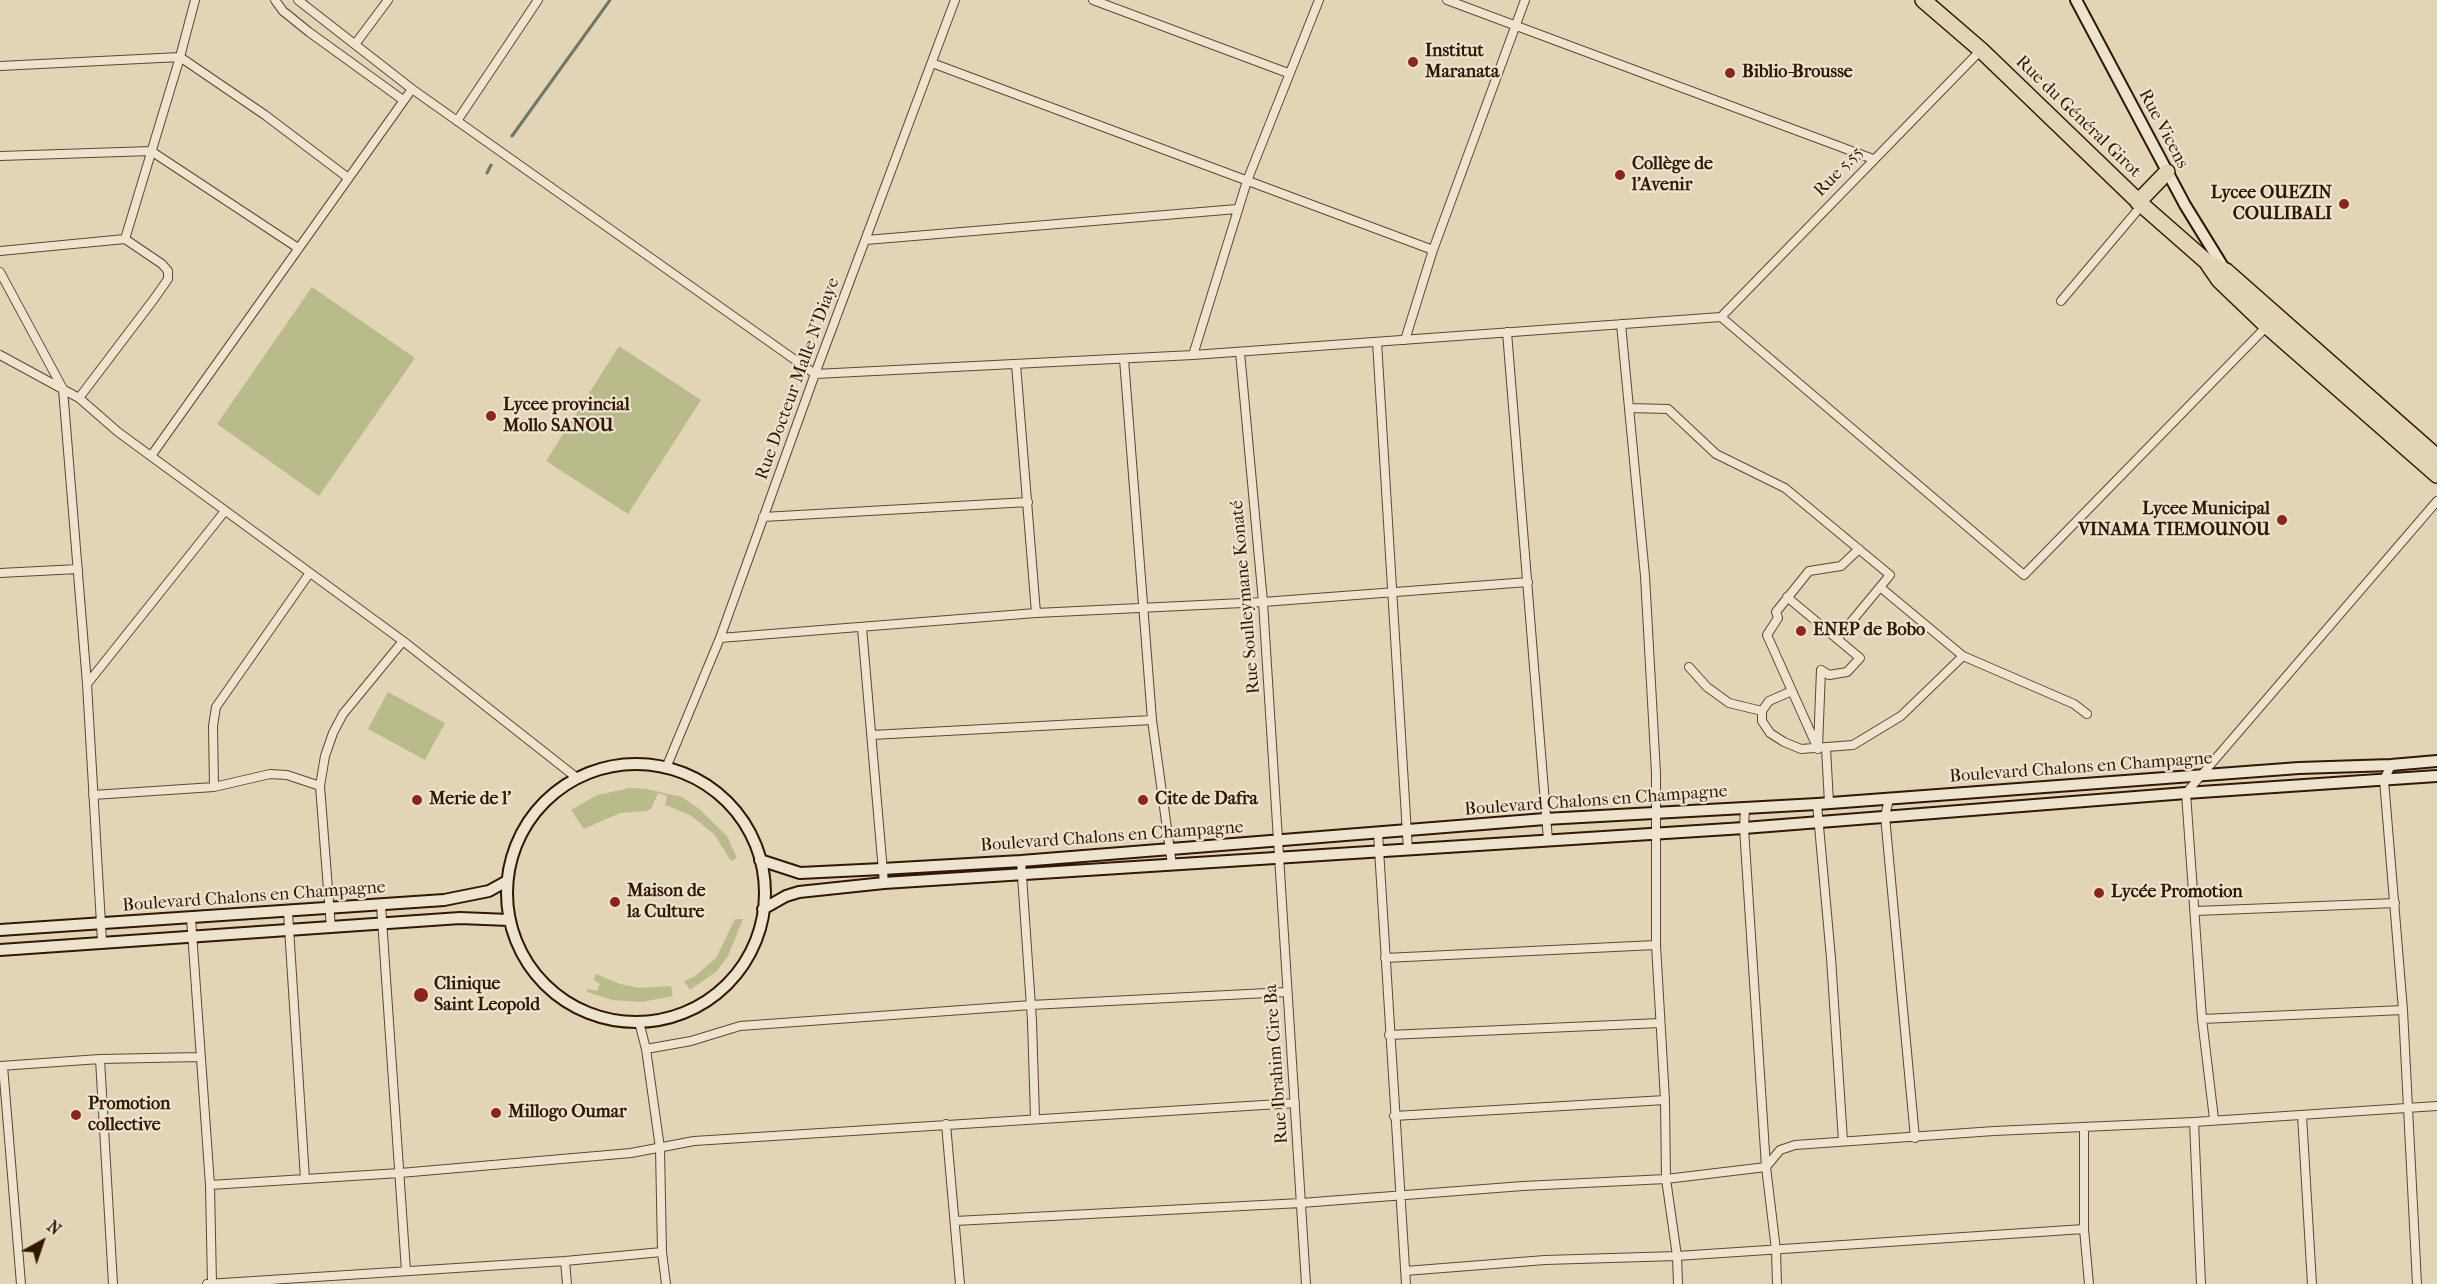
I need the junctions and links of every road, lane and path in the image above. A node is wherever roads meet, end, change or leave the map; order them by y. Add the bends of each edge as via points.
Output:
1 (195, 0) edge
2 (275, 0) edge
3 (298, 0) edge
4 (388, 0) edge
5 (538, 0) edge
6 (955, 0) edge
7 (1093, 0) edge
8 (1319, 0) edge
9 (1447, 0) edge
10 (1525, 0) edge
11 (2076, 0) edge
12 (1932, 3) edge
13 (1515, 27) junction
14 (356, 44) junction
15 (1981, 50) junction
16 (180, 57) junction
17 (932, 63) junction
18 (0, 66) edge
19 (1288, 73) junction
20 (412, 89) junction
21 (403, 100) junction
22 (457, 121) junction
23 (151, 151) junction
24 (0, 156) edge
25 (1873, 159) junction
26 (2167, 172) junction
27 (347, 177) junction
28 (1247, 181) junction
29 (2140, 203) junction
30 (1237, 209) junction
31 (125, 239) junction
32 (866, 240) junction
33 (298, 248) junction
34 (1434, 250) junction
35 (0, 251) edge
36 (2207, 261) junction
37 (2226, 272) junction
38 (0, 273) edge
39 (2061, 301) dead end
40 (1721, 317) junction
41 (2272, 321) junction
42 (1621, 324) junction
43 (1507, 332) junction
44 (1405, 340) junction
45 (1377, 342) junction
46 (1240, 352) junction
47 (0, 355) edge
48 (1193, 355) junction
49 (1124, 358) junction
50 (1016, 364) junction
51 (815, 374) junction
52 (63, 389) junction
53 (78, 398) junction
54 (1629, 408) junction
55 (151, 456) junction
56 (2437, 457) edge
57 (2437, 475) edge
58 (2437, 501) edge
59 (1028, 502) junction
60 (225, 511) junction
61 (764, 517) junction
62 (1859, 549) junction
63 (78, 569) junction
64 (0, 573) edge
65 (309, 574) junction
66 (1528, 582) junction
67 (1880, 587) junction
68 (1392, 593) junction
69 (1787, 597) junction
70 (1263, 602) junction
71 (1145, 608) junction
72 (1036, 613) junction
73 (862, 628) junction
74 (720, 638) junction
75 (1837, 639) junction
76 (403, 641) junction
77 (1963, 656) junction
78 (1689, 667) dead end
79 (87, 684) junction
80 (1792, 691) junction
81 (1762, 711) junction
82 (2087, 714) dead end
83 (1152, 720) junction
84 (872, 735) junction
85 (1822, 748) junction
86 (2437, 761) edge
87 (2391, 765) junction
88 (666, 768) junction
89 (2203, 775) junction
90 (2437, 776) edge
91 (578, 778) junction
92 (2384, 780) junction
93 (320, 786) junction
94 (214, 787) junction
95 (2186, 793) junction
96 (93, 795) junction
97 (1889, 799) junction
98 (1829, 803) junction
99 (1817, 804) junction
100 (1745, 808) junction
101 (1657, 814) junction
102 (1885, 816) junction
103 (1545, 819) junction
104 (1818, 821) junction
105 (1744, 828) junction
106 (1407, 831) junction
107 (1378, 833) junction
108 (1656, 834) junction
109 (1548, 840) junction
110 (1278, 841) junction
111 (1170, 848) junction
112 (1408, 850) junction
113 (1380, 852) junction
114 (1280, 859) junction
115 (760, 860) junction
116 (1021, 861) junction
117 (1172, 865) junction
118 (882, 869) junction
119 (1022, 873) junction
120 (507, 881) junction
121 (884, 883) junction
122 (2395, 903) junction
123 (381, 905) junction
124 (328, 909) junction
125 (764, 909) junction
126 (2196, 911) junction
127 (288, 912) junction
128 (191, 918) junction
129 (509, 920) junction
130 (99, 922) junction
131 (384, 924) junction
132 (331, 928) junction
133 (0, 930) edge
134 (289, 931) junction
135 (192, 936) junction
136 (102, 941) junction
137 (1656, 945) junction
138 (0, 950) edge
139 (1385, 957) junction
140 (1287, 992) junction
141 (1031, 1005) junction
142 (2403, 1010) junction
143 (2202, 1019) junction
144 (639, 1022) junction
145 (1660, 1023) junction
146 (1389, 1035) junction
147 (646, 1049) junction
148 (200, 1057) junction
149 (100, 1059) junction
150 (1, 1066) edge
151 (1665, 1100) junction
152 (1295, 1103) junction
153 (2437, 1106) edge
154 (2408, 1108) junction
155 (2302, 1115) junction
156 (1395, 1116) junction
157 (1035, 1118) junction
158 (2214, 1119) junction
159 (2194, 1122) junction
160 (946, 1124) junction
161 (2084, 1128) junction
162 (1915, 1138) junction
163 (1843, 1142) junction
164 (660, 1148) junction
165 (1766, 1167) junction
166 (400, 1173) junction
167 (305, 1179) junction
168 (1666, 1179) junction
169 (210, 1185) junction
170 (1399, 1197) junction
171 (1301, 1203) junction
172 (955, 1221) junction
173 (2084, 1229) junction
174 (1776, 1250) junction
175 (662, 1252) junction
176 (1677, 1256) junction
177 (565, 1260) junction
178 (1405, 1270) junction
179 (406, 1271) junction
180 (21, 1284) edge
181 (113, 1284) edge
182 (207, 1284) edge
183 (212, 1284) edge
184 (567, 1284) edge
185 (666, 1284) edge
186 (960, 1284) edge
187 (1306, 1284) edge
188 (1406, 1284) edge
189 (1678, 1284) edge
190 (1777, 1284) edge
191 (2089, 1284) edge
192 (2201, 1284) edge
193 (2312, 1284) edge
194 (2417, 1284) edge

1 - 16 street
2 - 21 street via 309,32
3 - 14 street
4 - 14 street
5 - 22 street
6 - 17 street, Rue Docteur Malle N'Diaye
7 - 19 street
8 - 19 street
9 - 13 street
10 - 13 street
11 - 26 main road, Rue Vicens
12 - 15 highway, Rue du Général Girot
13 - 25 street
13 - 34 street
14 - 20 street
15 - 25 street, Rue 5.55
15 - 29 highway, Rue du Général Girot
16 - 18 street
16 - 23 street
16 - 27 street
17 - 28 street
17 - 32 street, Rue Docteur Malle N'Diaye
19 - 28 street
20 - 21 street
20 - 22 street
21 - 27 street
22 - 51 street
23 - 24 street
23 - 31 street
23 - 33 street
25 - 40 street, Rue 5.55
26 - 29 highway
26 - 37 main road, Rue Vicens
27 - 33 street
28 - 30 street
28 - 34 street
29 - 36 highway, Rue du Général Girot
29 - 39 street
30 - 32 street
30 - 48 street
31 - 35 street
31 - 53 street via 162,264 168,279
32 - 51 street, Rue Docteur Malle N'Diaye
33 - 55 street
34 - 44 street
36 - 37 highway
36 - 41 highway via 2219,280
37 - 41 highway
38 - 52 street
40 - 41 street via 2024,575
40 - 42 street
41 - 56 highway
41 - 57 highway
42 - 43 street
42 - 54 street
43 - 44 street
43 - 66 street
44 - 45 street
45 - 46 street
45 - 68 street
46 - 48 street
46 - 70 street, Rue Soulleymane Konaté
47 - 52 street
48 - 49 street
49 - 50 street
49 - 71 street
50 - 51 street
50 - 59 street
51 - 61 street, Rue Docteur Malle N'Diaye
52 - 53 street
52 - 63 street
53 - 55 street
54 - 62 street via 1668,409 1716,454 1785,488
54 - 101 street via 1645,576
55 - 60 street
58 - 89 street
59 - 61 street
59 - 72 street
60 - 65 street
60 - 79 street
61 - 74 street, Rue Docteur Malle N'Diaye
62 - 67 street via 1890,575
62 - 69 street via 1841,566 1809,571
63 - 64 street
63 - 79 street
65 - 76 street
65 - 94 street via 216,707
66 - 68 street
66 - 103 street
67 - 75 street
67 - 77 street
68 - 70 street
68 - 106 street
69 - 75 street
69 - 80 street via 1767,634
70 - 71 street
70 - 110 street, Rue Soulleymane Konaté
71 - 72 street
71 - 83 street
72 - 73 street
73 - 74 street
73 - 84 street
74 - 88 street, Rue Docteur Malle N'Diaye
75 - 85 street via 1860,658 1847,672 1829,675 1821,670
76 - 91 street
76 - 93 street via 343,714 325,756
77 - 82 street via 2074,704
77 - 85 street via 1901,716 1853,745
78 - 81 street via 1723,699
79 - 96 street
80 - 81 street via 1769,700
80 - 85 street
81 - 85 street via 1762,721 1770,733 1784,742 1801,749
83 - 84 street
83 - 111 street
84 - 118 street
85 - 98 street
86 - 87 main road, Boulevard Chalons en Champagne
87 - 89 main road, Boulevard Chalons en Champagne
87 - 92 street
88 - 91 main road via 618,766
88 - 115 main road via 695,779 724,800 746,828
89 - 95 street
89 - 97 main road, Boulevard Chalons en Champagne
90 - 92 main road, Boulevard Chalons en Champagne
91 - 120 main road via 551,795 530,818 515,845
92 - 95 main road, Boulevard Chalons en Champagne
92 - 122 street
93 - 94 street via 270,774
93 - 124 street
94 - 96 street
95 - 102 main road, Boulevard Chalons en Champagne
95 - 126 street
96 - 130 street
97 - 98 main road, Boulevard Chalons en Champagne
97 - 102 street
98 - 99 main road, Boulevard Chalons en Champagne
99 - 100 main road, Boulevard Chalons en Champagne
99 - 104 street
100 - 101 main road, Boulevard Chalons en Champagne
100 - 105 street
101 - 103 main road, Boulevard Chalons en Champagne
101 - 108 street
102 - 104 main road, Boulevard Chalons en Champagne
102 - 162 street
103 - 106 main road, Boulevard Chalons en Champagne
103 - 109 street
104 - 105 main road, Boulevard Chalons en Champagne
104 - 163 street
105 - 108 main road, Boulevard Chalons en Champagne
105 - 165 street
106 - 107 main road, Boulevard Chalons en Champagne
106 - 112 street
107 - 110 main road, Boulevard Chalons en Champagne
107 - 113 street
108 - 109 main road, Boulevard Chalons en Champagne
108 - 137 street
109 - 112 main road, Boulevard Chalons en Champagne
110 - 111 main road, Boulevard Chalons en Champagne
110 - 114 street, Rue Ibrahim Cire Ba
111 - 116 main road, Boulevard Chalons en Champagne
111 - 117 street
112 - 113 main road, Boulevard Chalons en Champagne
113 - 114 main road, Boulevard Chalons en Champagne
113 - 139 street
114 - 117 main road, Boulevard Chalons en Champagne
114 - 140 street, Rue Ibrahim Cire Ba
115 - 118 main road, Boulevard Chalons en Champagne via 800,873
115 - 125 main road
116 - 118 main road, Boulevard Chalons en Champagne
116 - 119 street
117 - 119 main road, Boulevard Chalons en Champagne
118 - 121 street
119 - 121 main road, Boulevard Chalons en Champagne
119 - 141 street
120 - 123 main road, Boulevard Chalons en Champagne via 475,895
120 - 129 main road
121 - 125 main road, Boulevard Chalons en Champagne via 799,891
122 - 126 street
122 - 142 street
123 - 124 main road, Boulevard Chalons en Champagne
123 - 131 street
124 - 127 main road, Boulevard Chalons en Champagne
124 - 132 street
125 - 144 main road via 747,959 719,992 683,1014
126 - 143 street
127 - 128 main road, Boulevard Chalons en Champagne
127 - 134 street
128 - 130 main road, Boulevard Chalons en Champagne
128 - 135 street
129 - 131 main road, Boulevard Chalons en Champagne via 460,918
129 - 144 main road via 525,959 556,994 601,1017
130 - 133 main road, Boulevard Chalons en Champagne
130 - 136 street
131 - 132 main road, Boulevard Chalons en Champagne
131 - 166 street
132 - 134 main road, Boulevard Chalons en Champagne
134 - 135 main road, Boulevard Chalons en Champagne
134 - 167 street
135 - 136 main road, Boulevard Chalons en Champagne
135 - 148 street
136 - 138 main road, Boulevard Chalons en Champagne
137 - 139 street
137 - 145 street
139 - 146 street
140 - 141 street
140 - 152 street, Rue Ibrahim Cire Ba
141 - 147 street via 740,1026
141 - 157 street
142 - 143 street
142 - 154 street
143 - 158 street
144 - 147 street
145 - 146 street
145 - 151 street
146 - 156 street
147 - 164 street
148 - 149 street
148 - 169 street
149 - 150 street
149 - 181 street
150 - 180 street
151 - 156 street
151 - 168 street
152 - 157 street
152 - 171 street, Rue Ibrahim Cire Ba
153 - 154 street
154 - 155 street
154 - 194 street
155 - 158 street
155 - 193 street
156 - 170 street
157 - 160 street
158 - 159 street
159 - 161 street
159 - 192 street
160 - 164 street via 694,1141
160 - 172 street
161 - 162 street
161 - 173 street
162 - 163 street
163 - 165 street via 1795,1145 1780,1150
164 - 166 street
164 - 175 street
165 - 168 street
165 - 174 street
166 - 167 street
166 - 179 street
167 - 169 street
168 - 170 street
168 - 176 street
169 - 183 street
170 - 171 street
170 - 178 street
171 - 172 street
171 - 187 street, Rue Ibrahim Cire Ba
172 - 186 street
173 - 174 street
173 - 191 street
174 - 176 street
174 - 190 street
175 - 177 street
175 - 185 street
176 - 178 street
176 - 189 street
177 - 179 street
177 - 184 street
178 - 188 street
179 - 183 street
182 - 183 street

